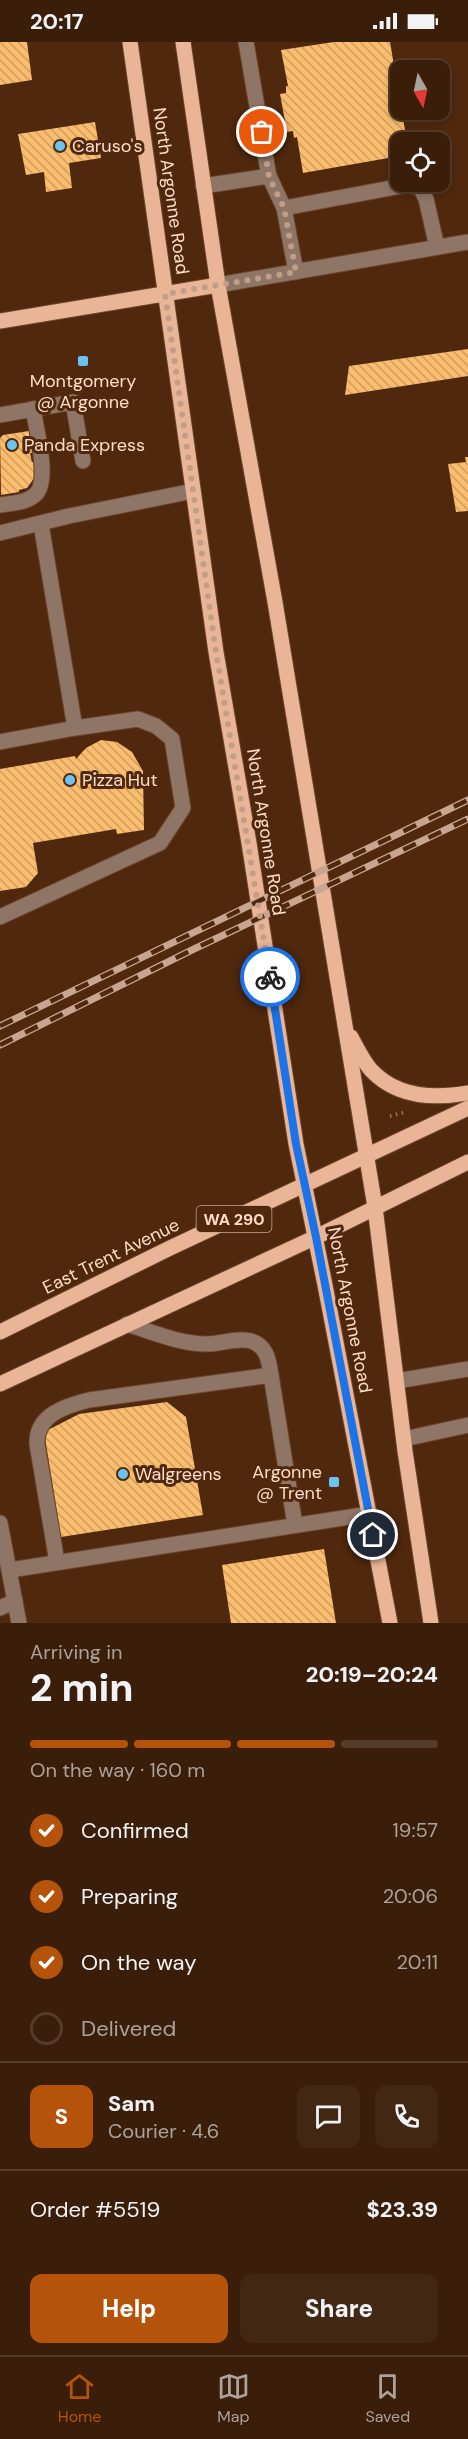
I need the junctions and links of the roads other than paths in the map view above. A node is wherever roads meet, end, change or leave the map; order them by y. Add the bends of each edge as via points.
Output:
1 (130, 42) edge
2 (183, 42) edge
3 (246, 42) edge
4 (269, 177) junction
5 (203, 186) junction
6 (284, 208) junction
7 (468, 242) edge
8 (436, 248) junction
9 (296, 272) junction
10 (218, 285) junction
11 (165, 294) junction
12 (0, 321) edge
13 (33, 409) junction
14 (0, 415) edge
15 (83, 461) dead end
16 (193, 491) junction
17 (0, 505) edge
18 (41, 524) junction
19 (0, 533) edge
20 (75, 728) junction
21 (0, 742) edge
22 (0, 917) edge
23 (346, 1027) junction
24 (468, 1093) edge
25 (468, 1108) edge
26 (367, 1157) junction
27 (468, 1162) edge
28 (305, 1186) junction
29 (375, 1207) junction
30 (316, 1237) junction
31 (127, 1324) junction
32 (0, 1332) edge
33 (468, 1369) edge
34 (272, 1375) junction
35 (397, 1381) junction
36 (0, 1384) edge
37 (468, 1425) edge
38 (404, 1439) junction
39 (369, 1514) junction
40 (0, 1523) edge
41 (295, 1525) junction
42 (57, 1562) junction
43 (10, 1570) junction
44 (15, 1601) junction
45 (0, 1608) edge
46 (390, 1622) edge
47 (19, 1623) edge
48 (431, 1623) edge

1 - 11 main road, North Argonne Road
2 - 5 main road, North Argonne Road
3 - 4 street
4 - 5 street
4 - 6 street
5 - 10 main road, North Argonne Road
6 - 8 street via 407,185 420,187
6 - 9 street
7 - 8 street
8 - 9 street
9 - 10 street
10 - 11 main road
10 - 23 main road, North Argonne Road
11 - 12 main road
11 - 16 main road, North Argonne Road
13 - 14 street
13 - 15 street via 73,402
13 - 17 street via 44,478 37,493 25,501
16 - 18 street
16 - 28 main road, North Argonne Road
18 - 19 street
18 - 20 street
20 - 21 street
20 - 22 street via 138,719 156,726 172,739 183,808 160,843
23 - 24 main road via 370,1069 385,1082 427,1096
23 - 26 main road, North Argonne Road
25 - 26 main road, East Trent Avenue / WA 290
26 - 28 main road, East Trent Avenue / WA 290
26 - 29 main road, North Argonne Road
27 - 29 main road, WA 290
28 - 30 main road, North Argonne Road
28 - 32 main road, East Trent Avenue / WA 290
29 - 30 main road, WA 290
29 - 35 main road, North Argonne Road
30 - 31 main road, WA 290
30 - 39 main road, North Argonne Road
31 - 34 street via 207,1345 252,1341 263,1348
31 - 36 main road, WA 290
33 - 35 street
34 - 41 street
34 - 42 street via 89,1400 55,1412 43,1422 37,1432 37,1444
35 - 38 main road, North Argonne Road
37 - 38 street
38 - 48 main road, North Argonne Road
39 - 41 street
39 - 46 main road, North Argonne Road
40 - 43 street
41 - 42 street
42 - 43 street
43 - 44 street
44 - 45 street
44 - 47 street

